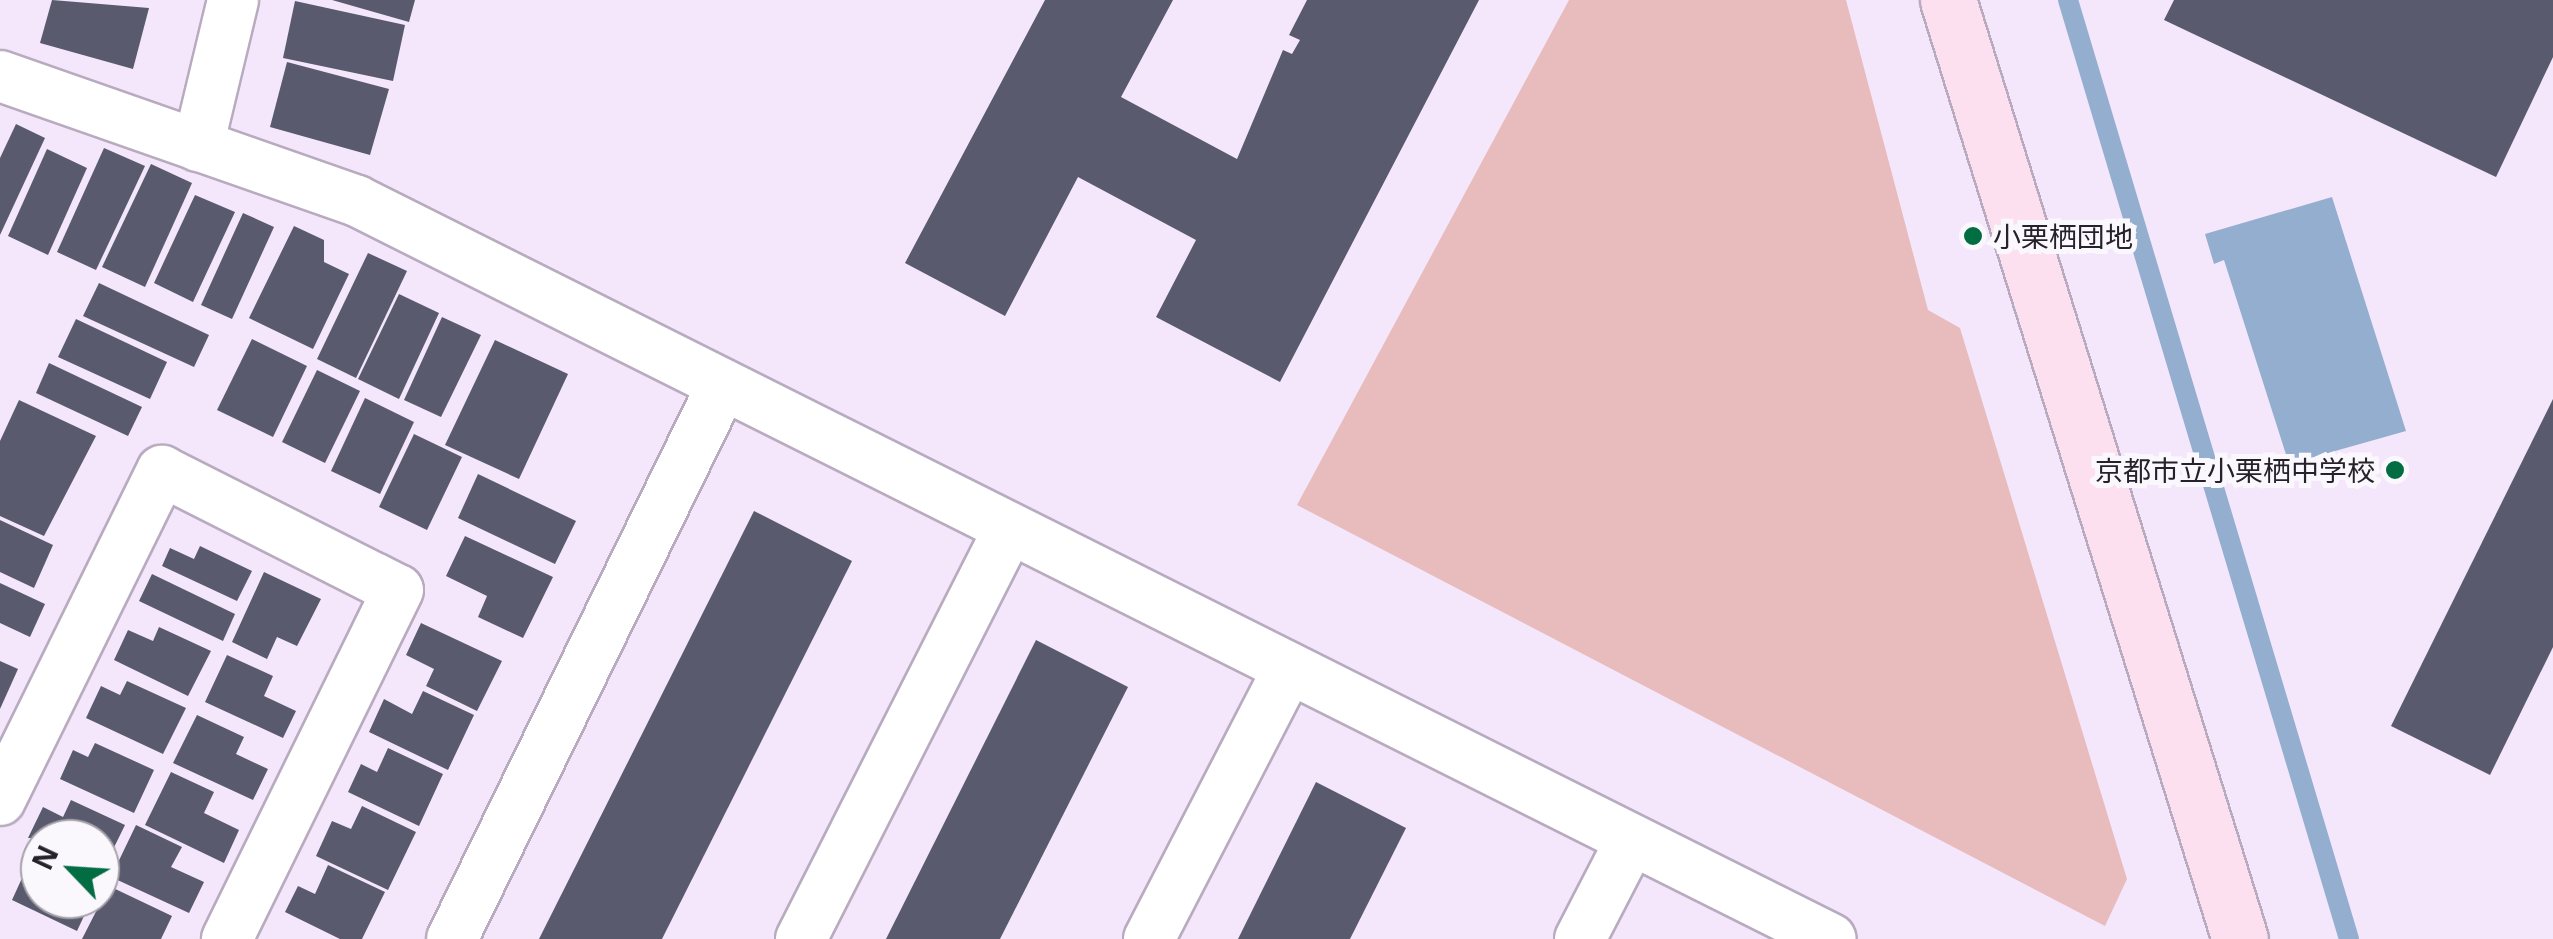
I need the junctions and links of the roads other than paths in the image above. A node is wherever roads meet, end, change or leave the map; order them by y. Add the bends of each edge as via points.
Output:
1 (233, 0) edge
2 (1948, 0) edge
3 (0, 76) edge
4 (198, 146) junction
5 (722, 386) junction
6 (1009, 529) junction
7 (1289, 668) junction
8 (0, 800) edge
9 (1631, 840) junction
10 (226, 939) edge
11 (452, 939) edge
12 (800, 939) edge
13 (1149, 939) edge
14 (1580, 939) edge
15 (1832, 939) edge
16 (2240, 939) edge

1 - 4 street
2 - 16 street
3 - 4 street
4 - 5 street via 357,201
5 - 6 street
5 - 11 street
6 - 7 street
6 - 12 street
7 - 9 street
7 - 13 street
8 - 10 street via 162,472 398,590
9 - 14 street
9 - 15 street

